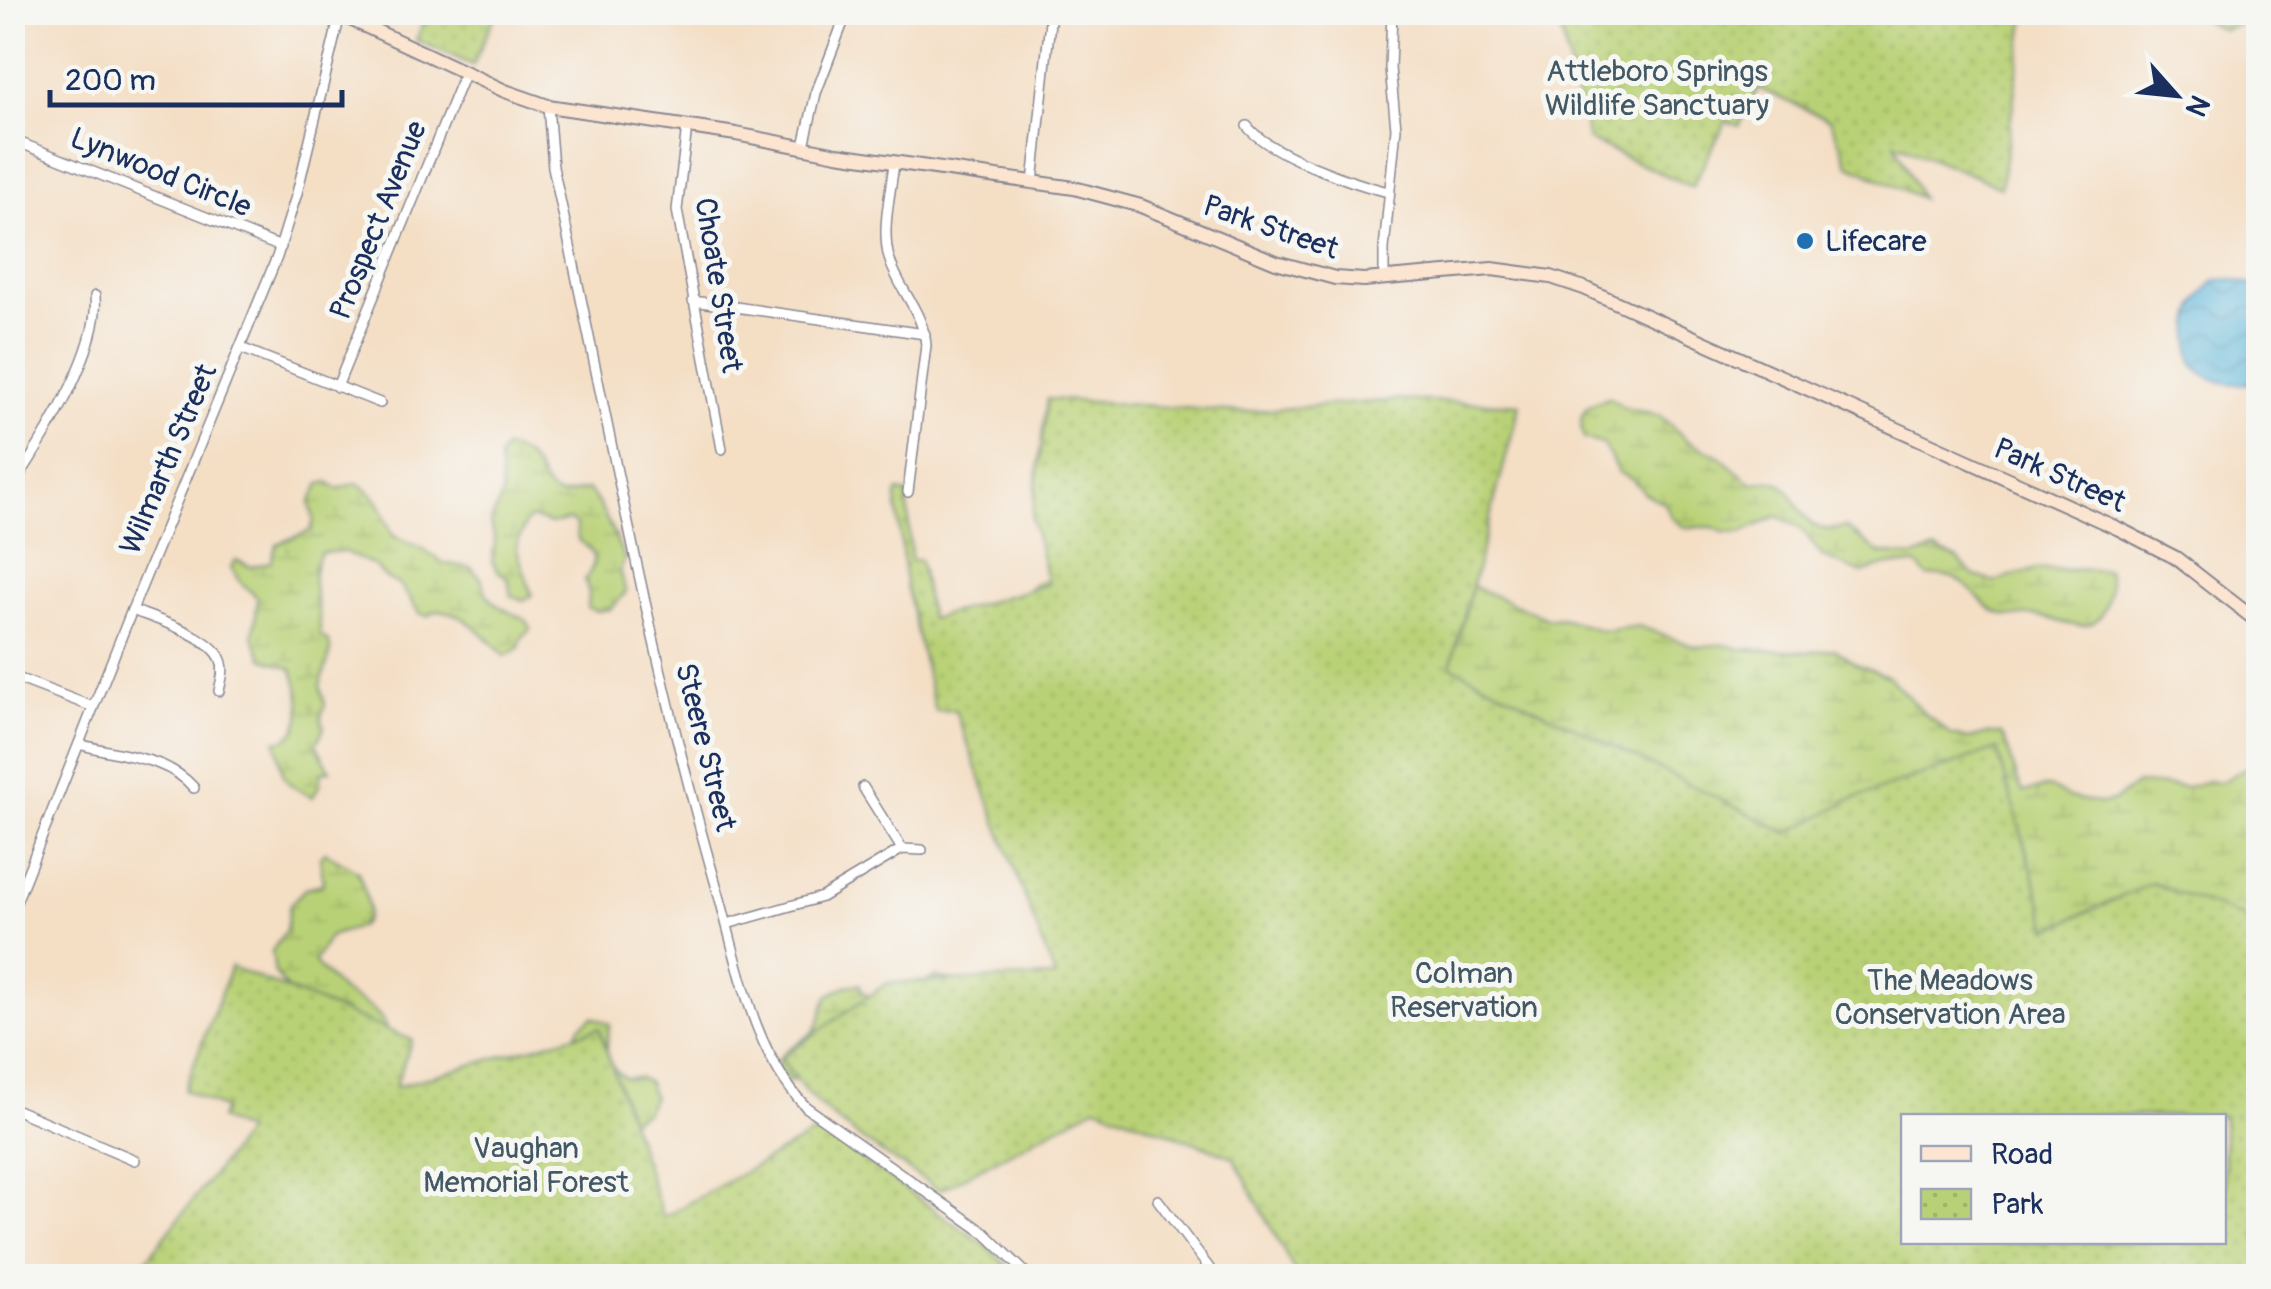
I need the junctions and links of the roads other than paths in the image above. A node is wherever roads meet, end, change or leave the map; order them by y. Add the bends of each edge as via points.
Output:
1 (847, 12) edge
2 (1051, 12) edge
3 (1392, 12) edge
4 (337, 14) edge
5 (465, 72) junction
6 (548, 106) junction
7 (1247, 126) dead end
8 (686, 127) junction
9 (23, 144) dead end
10 (804, 146) junction
11 (894, 162) junction
12 (1034, 182) junction
13 (1388, 192) junction
14 (281, 247) junction
15 (1384, 278) junction
16 (95, 296) dead end
17 (693, 301) junction
18 (925, 334) junction
19 (241, 348) junction
20 (338, 387) junction
21 (380, 403) dead end
22 (722, 449) dead end
23 (12, 487) edge
24 (908, 492) dead end
25 (132, 610) junction
26 (2258, 622) edge
27 (12, 676) edge
28 (219, 691) dead end
29 (93, 707) junction
30 (79, 744) junction
31 (194, 788) dead end
32 (863, 788) dead end
33 (902, 849) junction
34 (922, 850) dead end
35 (12, 912) edge
36 (727, 924) junction
37 (12, 1108) edge
38 (135, 1160) dead end
39 (1158, 1200) dead end
40 (1029, 1276) edge
41 (1215, 1276) edge

1 - 10 street
2 - 12 street
3 - 13 street via 1396,128
4 - 5 main road, Park Street
4 - 14 street, Wilmarth Street
5 - 6 main road, Park Street
5 - 20 street, Prospect Avenue
6 - 8 main road, Park Street
6 - 36 street, Steere Street via 553,167 652,634
7 - 13 street via 1258,141
8 - 10 main road, Park Street
8 - 17 street, Choate Street via 677,210
9 - 14 street, Lynwood Circle
10 - 11 main road, Park Street
11 - 12 main road, Park Street
11 - 18 street via 888,252
12 - 15 main road, Park Street via 1141,206 1306,272
13 - 15 street
14 - 19 street, Wilmarth Street
15 - 26 main road, Park Street via 1492,269 1584,288 2152,545 2206,578
16 - 23 street via 96,321 82,357 48,433
17 - 18 street
17 - 22 street, Choate Street
18 - 24 street
19 - 20 street
19 - 25 street, Wilmarth Street
20 - 21 street
25 - 28 street via 213,648 222,664
25 - 29 street, Wilmarth Street
27 - 29 street
29 - 30 street, Wilmarth Street
30 - 31 street via 166,764
30 - 35 street, Wilmarth Street
32 - 33 street
33 - 34 street
33 - 36 street via 822,897
36 - 40 street, Steere Street via 758,1029 782,1082 832,1128 985,1233
37 - 38 street
39 - 41 street

